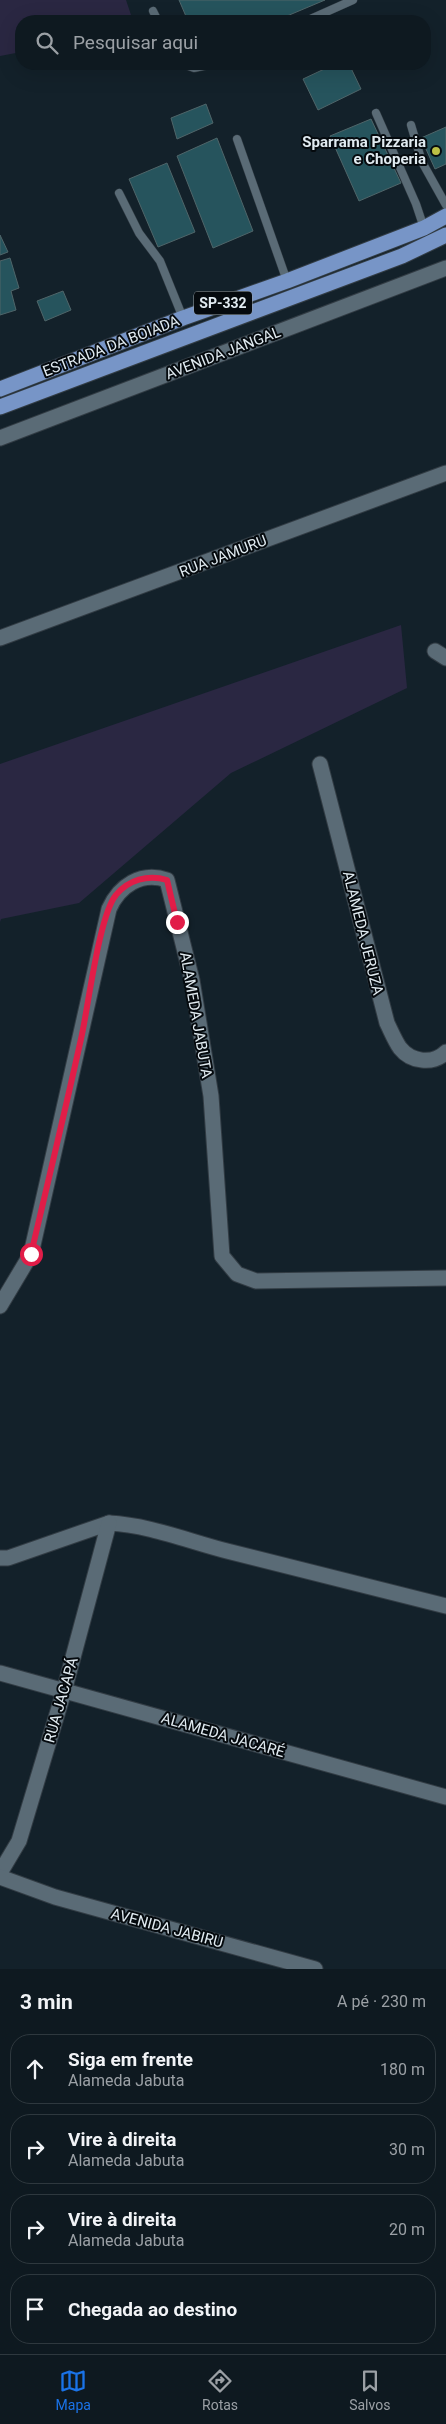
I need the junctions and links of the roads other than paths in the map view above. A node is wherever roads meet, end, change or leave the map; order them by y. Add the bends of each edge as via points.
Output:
1 (353, 0) edge
2 (153, 11) dead end
3 (155, 15) edge
4 (319, 15) edge
5 (376, 113) dead end
6 (411, 125) dead end
7 (237, 139) dead end
8 (119, 193) dead end
9 (446, 205) edge
10 (446, 216) edge
11 (424, 228) junction
12 (446, 235) edge
13 (446, 268) edge
14 (287, 281) junction
15 (183, 318) junction
16 (0, 389) edge
17 (0, 407) edge
18 (0, 438) edge
19 (446, 473) edge
20 (0, 638) edge
21 (320, 764) dead end
22 (446, 1052) edge
23 (446, 1278) edge
24 (0, 1306) edge
25 (109, 1522) junction
26 (0, 1558) edge
27 (446, 1606) edge
28 (0, 1673) edge
29 (64, 1691) junction
30 (446, 1797) edge
31 (0, 1875) edge
32 (0, 1883) edge
33 (19, 1886) junction
34 (315, 1969) edge

1 - 4 lane
2 - 3 lane
5 - 11 lane
6 - 9 lane via 422,162
7 - 14 lane
8 - 15 lane via 139,233 160,260
10 - 11 main road, ESTRADA DA BOIADA / SP-332
11 - 14 main road, ESTRADA DA BOIADA / SP-332
12 - 17 main road, ESTRADA DA BOIADA / SP-332 via 402,256
13 - 18 street, AVENIDA JANGAL
14 - 15 main road, ESTRADA DA BOIADA / SP-332
15 - 16 main road, ESTRADA DA BOIADA / SP-332
19 - 20 street, RUA JAMURU
21 - 22 street, ALAMEDA JERUZA via 387,1023 401,1049 410,1057 427,1062
23 - 24 street, ALAMEDA JABUTA via 256,1281 238,1274 222,1256 210,1096 192,980 167,880 147,876 128,884 115,896 109,910 31,1254
25 - 26 street via 8,1558
25 - 27 street via 144,1527
25 - 29 street, RUA JACAPÁ
28 - 29 street, ALAMEDA JACARÉ
29 - 30 street, ALAMEDA JACARÉ
29 - 31 street, RUA JACAPÁ via 19,1841
31 - 33 street, AVENIDA JABIRU
32 - 33 street, AVENIDA JABIRU
33 - 34 street, AVENIDA JABIRU

